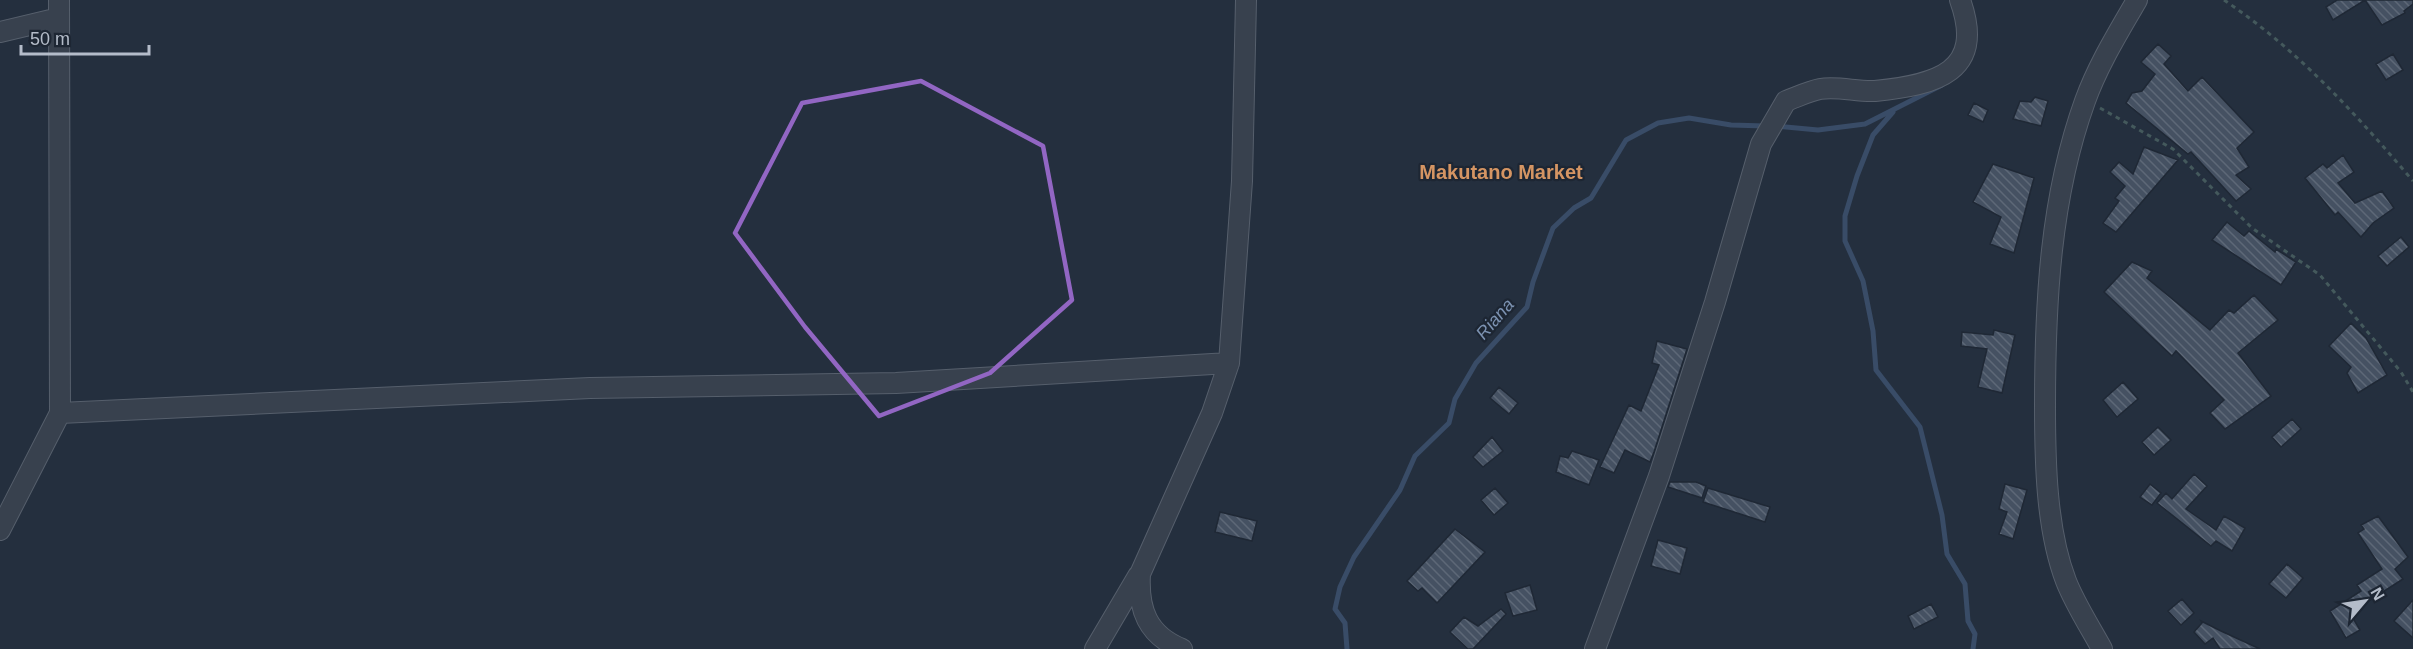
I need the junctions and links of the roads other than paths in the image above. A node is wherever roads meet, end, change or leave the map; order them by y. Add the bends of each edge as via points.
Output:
1 (1246, 0) edge
2 (1960, 0) edge
3 (2138, 0) edge
4 (59, 9) edge
5 (0, 32) edge
6 (1229, 363) junction
7 (60, 413) junction
8 (0, 530) edge
9 (1140, 574) junction
10 (1095, 649) edge
11 (1182, 649) edge
12 (1595, 649) edge
13 (2102, 649) edge

1 - 6 street via 1242,181
2 - 12 street via 1967,40 1964,57 1949,72 1926,81 1874,91 1821,89 1786,101 1761,144 1659,476
3 - 13 street via 2108,50 2085,101 2051,249 2045,333 2045,465 2055,535 2066,580
4 - 5 street
4 - 7 street
6 - 7 street via 897,383 590,388
6 - 9 street via 1212,413
7 - 8 street
9 - 10 street
9 - 11 street via 1139,599 1145,617 1157,633

